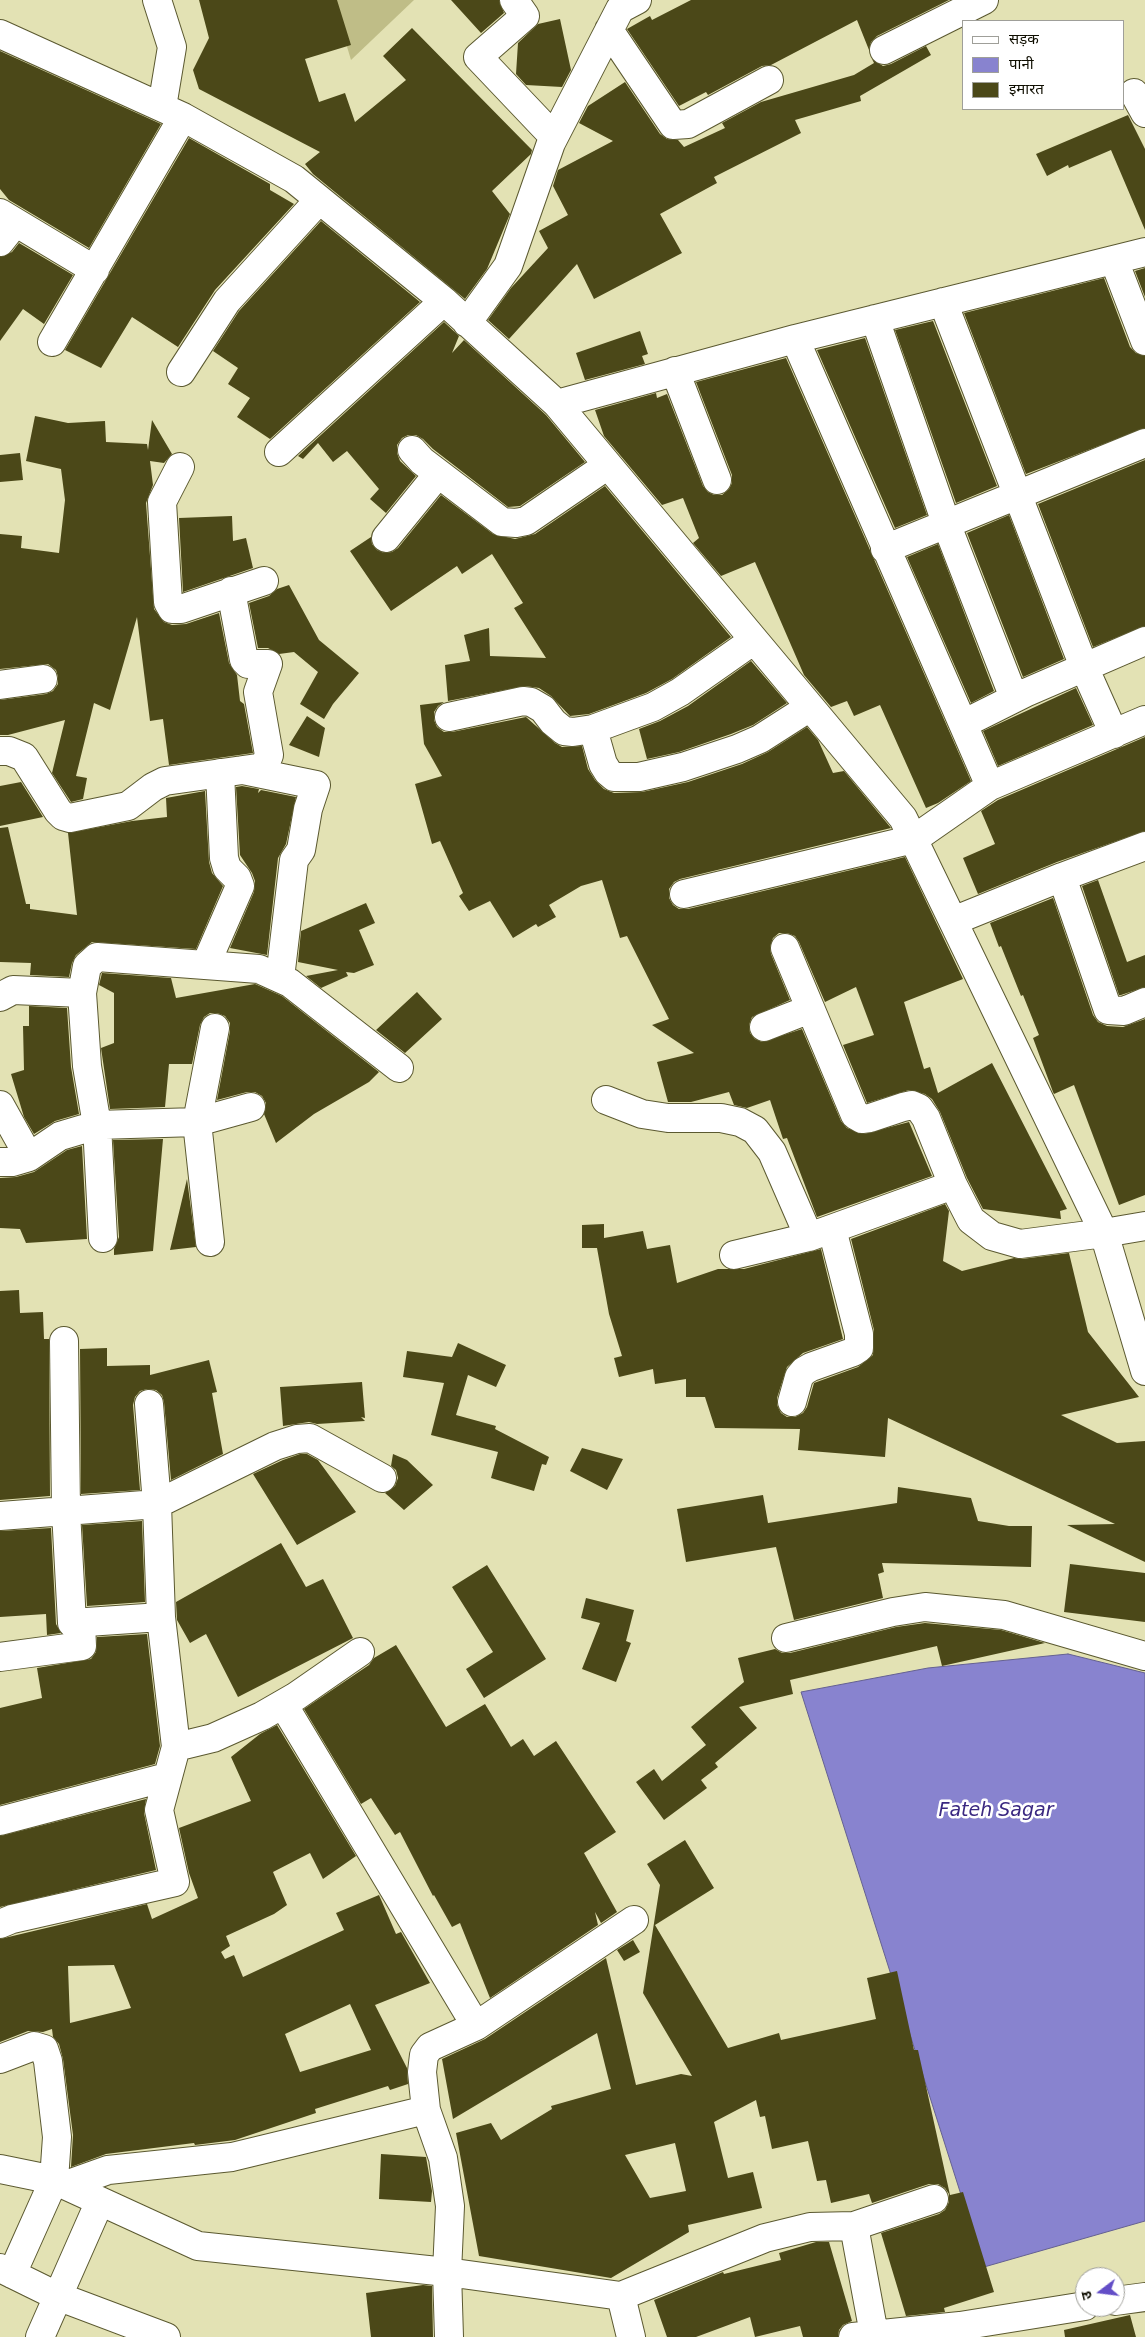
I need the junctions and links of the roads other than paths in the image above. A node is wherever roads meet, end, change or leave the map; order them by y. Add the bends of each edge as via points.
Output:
1 (157, 0) edge
2 (514, 0) edge
3 (637, 0) edge
4 (984, 0) edge
5 (609, 30) junction
6 (0, 34) edge
7 (884, 50) dead end
8 (769, 80) dead end
9 (173, 112) junction
10 (554, 136) junction
11 (319, 200) junction
12 (5, 226) edge
13 (1145, 252) edge
14 (1114, 260) junction
15 (95, 270) junction
16 (444, 301) junction
17 (942, 302) junction
18 (875, 319) junction
19 (468, 322) junction
20 (795, 339) junction
21 (1145, 341) edge
22 (52, 342) dead end
23 (675, 371) junction
24 (181, 372) dead end
25 (556, 404) junction
26 (1145, 443) edge
27 (412, 450) dead end
28 (279, 452) dead end
29 (608, 465) junction
30 (180, 467) dead end
31 (438, 474) junction
32 (717, 480) dead end
33 (1017, 494) junction
34 (946, 523) junction
35 (386, 538) dead end
36 (885, 549) junction
37 (264, 581) dead end
38 (231, 591) junction
39 (754, 640) junction
40 (1145, 641) edge
41 (1084, 668) junction
42 (43, 679) dead end
43 (0, 685) edge
44 (1014, 698) junction
45 (810, 707) junction
46 (449, 716) dead end
47 (1145, 720) edge
48 (963, 724) junction
49 (593, 729) junction
50 (1114, 734) junction
51 (0, 752) edge
52 (230, 771) junction
53 (990, 786) junction
54 (914, 839) junction
55 (1145, 846) edge
56 (1062, 877) junction
57 (684, 894) dead end
58 (953, 921) junction
59 (785, 948) dead end
60 (206, 964) junction
61 (280, 978) junction
62 (2, 991) edge
63 (82, 993) junction
64 (1145, 1002) edge
65 (810, 1009) junction
66 (764, 1027) dead end
67 (215, 1028) dead end
68 (399, 1068) dead end
69 (606, 1100) dead end
70 (0, 1105) edge
71 (251, 1107) dead end
72 (197, 1122) junction
73 (97, 1126) junction
74 (29, 1157) junction
75 (0, 1162) edge
76 (953, 1185) junction
77 (1145, 1226) edge
78 (821, 1233) junction
79 (1104, 1233) junction
80 (103, 1238) dead end
81 (210, 1242) dead end
82 (734, 1255) dead end
83 (64, 1341) dead end
84 (1145, 1371) edge
85 (792, 1402) dead end
86 (149, 1404) dead end
87 (382, 1478) dead end
88 (157, 1504) junction
89 (66, 1511) junction
90 (0, 1516) edge
91 (161, 1617) junction
92 (81, 1622) junction
93 (786, 1638) dead end
94 (360, 1652) dead end
95 (1145, 1656) edge
96 (0, 1657) edge
97 (283, 1704) junction
98 (176, 1747) junction
99 (167, 1777) junction
100 (0, 1822) edge
101 (634, 1920) dead end
102 (0, 1924) edge
103 (476, 2026) junction
104 (0, 2059) edge
105 (426, 2110) junction
106 (0, 2169) edge
107 (60, 2183) junction
108 (934, 2199) dead end
109 (100, 2201) junction
110 (854, 2226) junction
111 (6, 2271) edge
112 (447, 2272) junction
113 (57, 2296) junction
114 (621, 2296) junction
115 (1145, 2297) edge
116 (1125, 2300) edge
117 (1075, 2308) edge
118 (863, 2335) edge
119 (40, 2337) edge
120 (166, 2337) edge
121 (449, 2337) edge
122 (631, 2337) edge

1 - 9 street via 172,47
2 - 10 street via 525,16 478,57
3 - 5 street via 620,9
4 - 7 street
5 - 8 street via 673,125 688,124
5 - 10 street
6 - 9 street
9 - 11 street via 294,179
9 - 15 street
10 - 19 street via 508,266
11 - 16 street
11 - 24 street via 227,301
12 - 15 street
13 - 14 street
14 - 17 street
14 - 21 street
15 - 22 street
16 - 19 street
16 - 28 street
17 - 18 street
17 - 33 street
18 - 20 street
18 - 34 street
19 - 25 street
20 - 23 street
20 - 36 street
23 - 25 street
23 - 32 street
25 - 29 street
26 - 33 street
27 - 31 street
29 - 31 street via 526,521 516,523 502,522
29 - 39 street
30 - 38 street via 162,502 168,602 172,609 181,609
31 - 35 street
33 - 34 street
33 - 41 street
34 - 36 street
34 - 44 street
36 - 48 street
37 - 38 street
38 - 52 street via 244,660 248,664 268,664 258,692 269,755 264,767
39 - 45 street
39 - 49 street via 680,692
40 - 41 street
41 - 44 street
41 - 50 street
42 - 43 street
44 - 48 street
45 - 49 street via 760,739 737,749 639,777 614,777 608,772
45 - 54 street via 903,818
46 - 49 street via 523,701 543,709 564,731
47 - 50 street
48 - 53 street
50 - 53 street
51 - 52 street via 9,750 24,757 58,811 70,818 128,806 165,781
52 - 60 street via 224,858 240,886
52 - 61 street via 316,785 301,850 294,860
53 - 54 street
54 - 57 street
54 - 58 street
55 - 56 street
56 - 58 street
56 - 64 street via 1108,1010 1124,1011
58 - 79 street
59 - 65 street
60 - 61 street via 259,968
60 - 63 street via 97,958 87,966
61 - 68 street via 352,1029
62 - 63 street
63 - 73 street via 87,1066
65 - 66 street
65 - 76 street via 855,1115 862,1119 912,1105 919,1108
67 - 72 street
69 - 78 street via 650,1115 721,1118 740,1122 755,1130
70 - 74 street
71 - 72 street
72 - 73 street
72 - 81 street
73 - 74 street via 60,1136
73 - 80 street
74 - 75 street
76 - 78 street
76 - 79 street via 971,1220 992,1236 1020,1244
77 - 79 street
78 - 82 street
78 - 85 street via 859,1334 859,1348 804,1371
79 - 84 street
83 - 89 street
86 - 88 street
87 - 88 street via 310,1438 296,1439 275,1446
88 - 89 street
88 - 91 street
89 - 90 street
89 - 92 street via 72,1623
91 - 92 street
91 - 98 street
92 - 96 street via 82,1646
93 - 95 street via 925,1607 1004,1615
94 - 97 street
97 - 98 street via 213,1738
97 - 103 street
98 - 99 street
99 - 100 street
99 - 102 street via 159,1810 175,1882
101 - 103 street
103 - 105 street via 430,2047 424,2055 422,2072
104 - 107 street via 34,2046 40,2046 46,2054
105 - 107 street via 232,2157 108,2170
105 - 112 street via 443,2158 450,2206
106 - 107 street
107 - 109 street
107 - 111 street
108 - 110 street
109 - 112 street via 198,2246
109 - 113 street
110 - 114 street via 810,2227 765,2238
110 - 118 street
111 - 113 street
112 - 114 street
112 - 121 street
113 - 119 street
113 - 120 street
114 - 122 street
115 - 116 street
117 - 118 street via 960,2326

